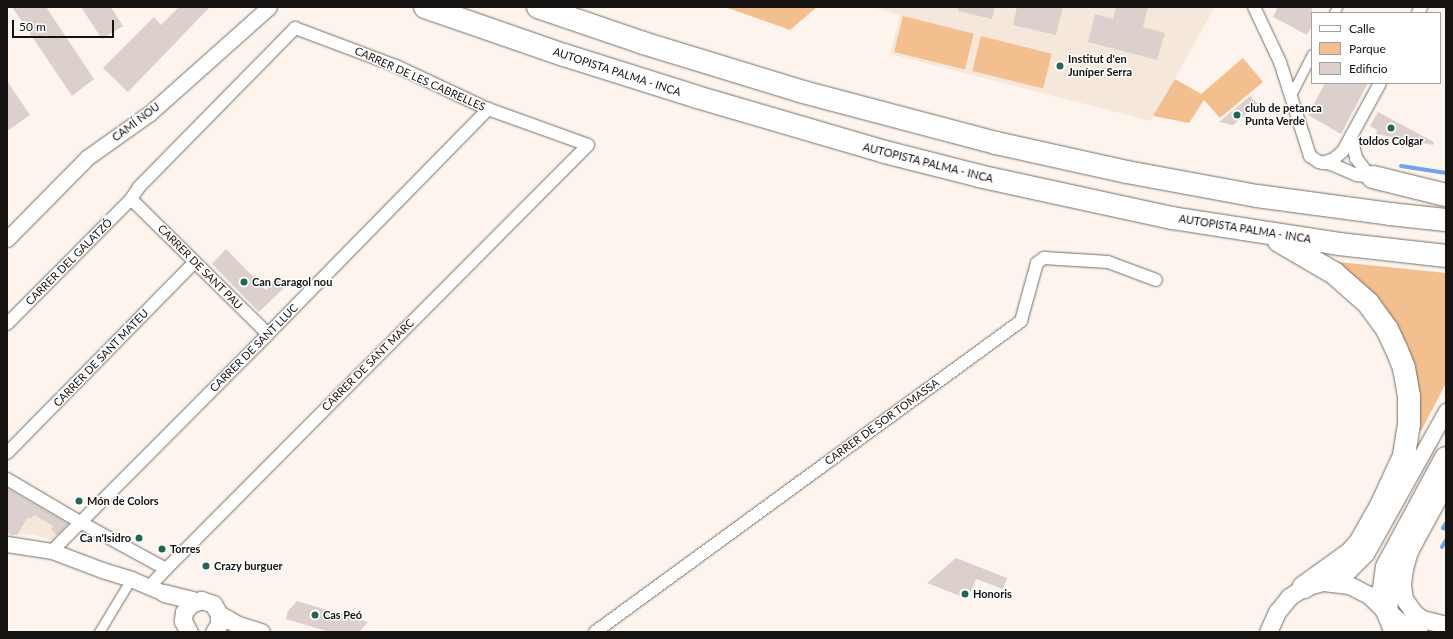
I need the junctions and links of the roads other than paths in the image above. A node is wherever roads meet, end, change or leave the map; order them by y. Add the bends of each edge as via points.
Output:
1 (269, 7) edge
2 (425, 7) edge
3 (538, 7) edge
4 (1256, 8) edge
5 (1311, 56) edge
6 (1379, 84) edge
7 (1290, 95) junction
8 (488, 109) junction
9 (1352, 136) junction
10 (588, 145) joint
11 (1323, 163) junction
12 (1373, 178) junction
13 (1446, 195) edge
14 (131, 199) junction
15 (1446, 220) edge
16 (1266, 234) junction
17 (7, 239) edge
18 (1446, 256) edge
19 (195, 262) junction
20 (1156, 280) dead end
21 (7, 324) edge
22 (268, 334) junction
23 (1446, 412) edge
24 (7, 453) edge
25 (1445, 467) edge
26 (7, 479) edge
27 (80, 522) junction
28 (7, 544) edge
29 (52, 551) junction
30 (166, 569) junction
31 (131, 579) junction
32 (1313, 585) junction
33 (157, 590) junction
34 (195, 601) junction
35 (1276, 612) junction
36 (219, 614) junction
37 (1387, 616) edge
38 (238, 625) junction
39 (1446, 625) edge
40 (185, 627) edge
41 (1446, 630) edge
42 (99, 632) edge
43 (214, 632) edge
44 (262, 632) edge
45 (595, 632) edge
46 (1259, 632) edge
47 (1268, 632) edge
48 (1419, 632) edge
49 (1430, 632) edge

1 - 17 street, CAMÍ NOU via 150,113 88,157
2 - 16 highway, AUTOPISTA PALMA - INCA via 635,78 884,152 1078,198
3 - 15 highway via 643,43 803,92 996,143 1127,172 1257,196
4 - 7 street via 1280,62
5 - 7 street
6 - 9 street
7 - 11 street via 1309,154 1315,161
8 - 10 street, CARRER DE LES CABRELLES
8 - 14 street, CARRER DE LES CABRELLES via 396,66 295,28 139,187
8 - 22 street, CARRER DE SANT LLUC
9 - 11 street via 1339,156
9 - 12 street via 1356,158
10 - 30 street, CARRER DE SANT MARC
11 - 12 street
12 - 13 highway
14 - 19 street, CARRER DE SANT PAU
14 - 21 street, CARRER DEL GALATZÓ
16 - 18 highway, AUTOPISTA PALMA - INCA
16 - 32 highway via 1334,273 1368,303 1387,329 1396,348 1404,368 1409,396 1409,424 1404,456 1381,506 1360,543
19 - 22 street, CARRER DE SANT PAU
19 - 24 street, CARRER DE SANT MATEU
20 - 45 street, CARRER DE SOR TOMASSA via 1108,262 1044,258 1037,263 1021,321
22 - 27 street, CARRER DE SANT LLUC
23 - 32 street via 1366,554 1349,570
25 - 37 highway via 1387,567 1384,588
25 - 39 main road via 1409,551 1402,585 1404,599 1415,614 1422,619
26 - 27 street
27 - 29 street, CARRER DE SANT LLUC
27 - 30 street
28 - 29 street
29 - 31 street
30 - 33 street, CARRER DE SANT MARC
31 - 33 street
31 - 42 street
32 - 35 main road via 1289,597
32 - 37 main road via 1349,585 1360,589
33 - 34 main road
33 - 40 main road
34 - 36 main road via 213,604
34 - 40 main road via 187,607
35 - 46 main road
35 - 47 main road
36 - 38 main road
36 - 43 main road via 219,624
37 - 48 main road
38 - 43 main road
38 - 44 main road
41 - 49 main road

